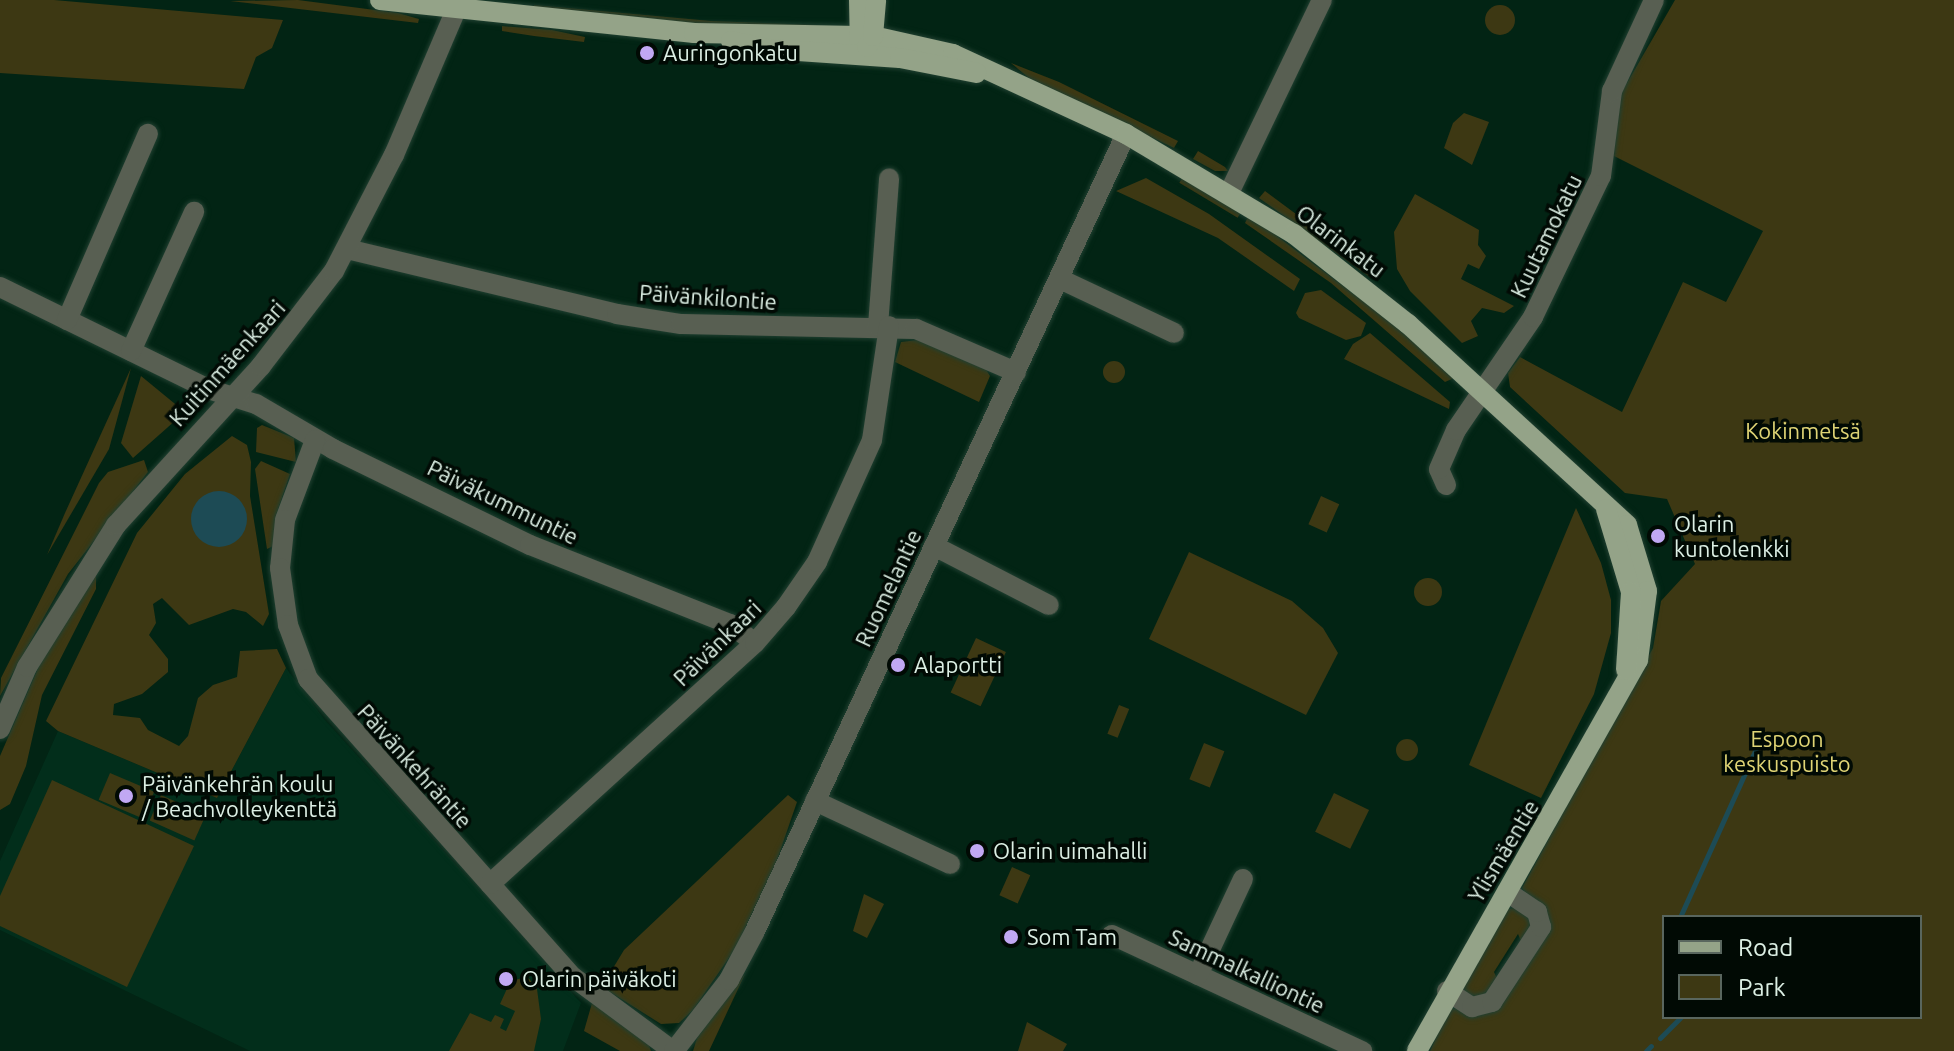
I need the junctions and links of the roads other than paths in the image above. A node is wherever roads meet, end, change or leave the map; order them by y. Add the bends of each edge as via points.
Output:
1 (380, 0) edge
2 (859, 0) edge
3 (876, 0) edge
4 (1322, 0) edge
5 (1654, 0) edge
6 (458, 4) edge
7 (864, 42) junction
8 (148, 134) dead end
9 (1126, 134) junction
10 (889, 178) dead end
11 (1230, 191) junction
12 (194, 212) dead end
13 (347, 249) junction
14 (1060, 279) junction
15 (0, 287) edge
16 (67, 320) junction
17 (883, 326) junction
18 (1174, 333) dead end
19 (131, 351) junction
20 (1016, 372) junction
21 (1482, 391) junction
22 (234, 396) junction
23 (315, 440) junction
24 (1446, 485) dead end
25 (934, 546) junction
26 (1639, 591) joint
27 (1049, 605) dead end
28 (755, 643) junction
29 (0, 729) edge
30 (815, 801) junction
31 (950, 864) dead end
32 (1243, 879) dead end
33 (490, 884) junction
34 (1507, 892) junction
35 (1112, 935) dead end
36 (1198, 975) junction
37 (1447, 991) junction
38 (674, 1051) edge
39 (1362, 1051) edge
40 (1417, 1051) edge

1 - 6 main road, Olarinkatu
2 - 7 main road
3 - 7 main road
4 - 11 street
5 - 21 street, Kuutamokatu via 1612,91 1601,176 1533,317
6 - 7 main road, Olarinkatu via 694,33 769,49
6 - 13 street, Kuitinmäenkaari via 394,155
7 - 9 main road, Olarinkatu via 1000,77
8 - 16 street
9 - 11 main road, Olarinkatu
9 - 14 street, Ruomelantie
10 - 17 street, Päivänkaari
11 - 21 main road, Olarinkatu via 1335,264
12 - 19 street
13 - 17 street, Päivänkilontie via 668,322
13 - 22 street, Kuitinmäenkaari via 301,317
14 - 18 street
14 - 20 street, Ruomelantie
15 - 16 street, Päiväkummuntie
16 - 19 street, Päiväkummuntie
17 - 20 street, Päivänkilontie via 933,334
17 - 28 street, Päivänkaari via 872,440 858,476 817,562
19 - 22 street, Päiväkummuntie
20 - 25 street, Ruomelantie
21 - 24 street, Kuutamokatu via 1439,469
21 - 26 main road, Olarinkatu via 1606,509
22 - 23 street, Päiväkummuntie
22 - 29 street, Kuitinmäenkaari via 162,471 91,560 27,667
23 - 28 street, Päiväkummuntie via 530,545 730,624
23 - 33 street, Päivänkehräntie via 285,520 281,552 281,587 302,666 337,716
25 - 27 street
25 - 30 street, Ruomelantie
26 - 34 main road, Ylismäentie via 1626,674 1571,785
28 - 33 street, Päivänkaari
30 - 31 street
30 - 38 street, Ruomelantie via 739,963
32 - 36 street
33 - 38 street, Päivänkehräntie via 573,977
34 - 37 main road, Ylismäentie
34 - 37 street via 1537,912 1541,927 1492,1002 1478,1008
35 - 36 street, Sammalkalliontie
36 - 39 street, Sammalkalliontie
37 - 40 main road, Ylismäentie

